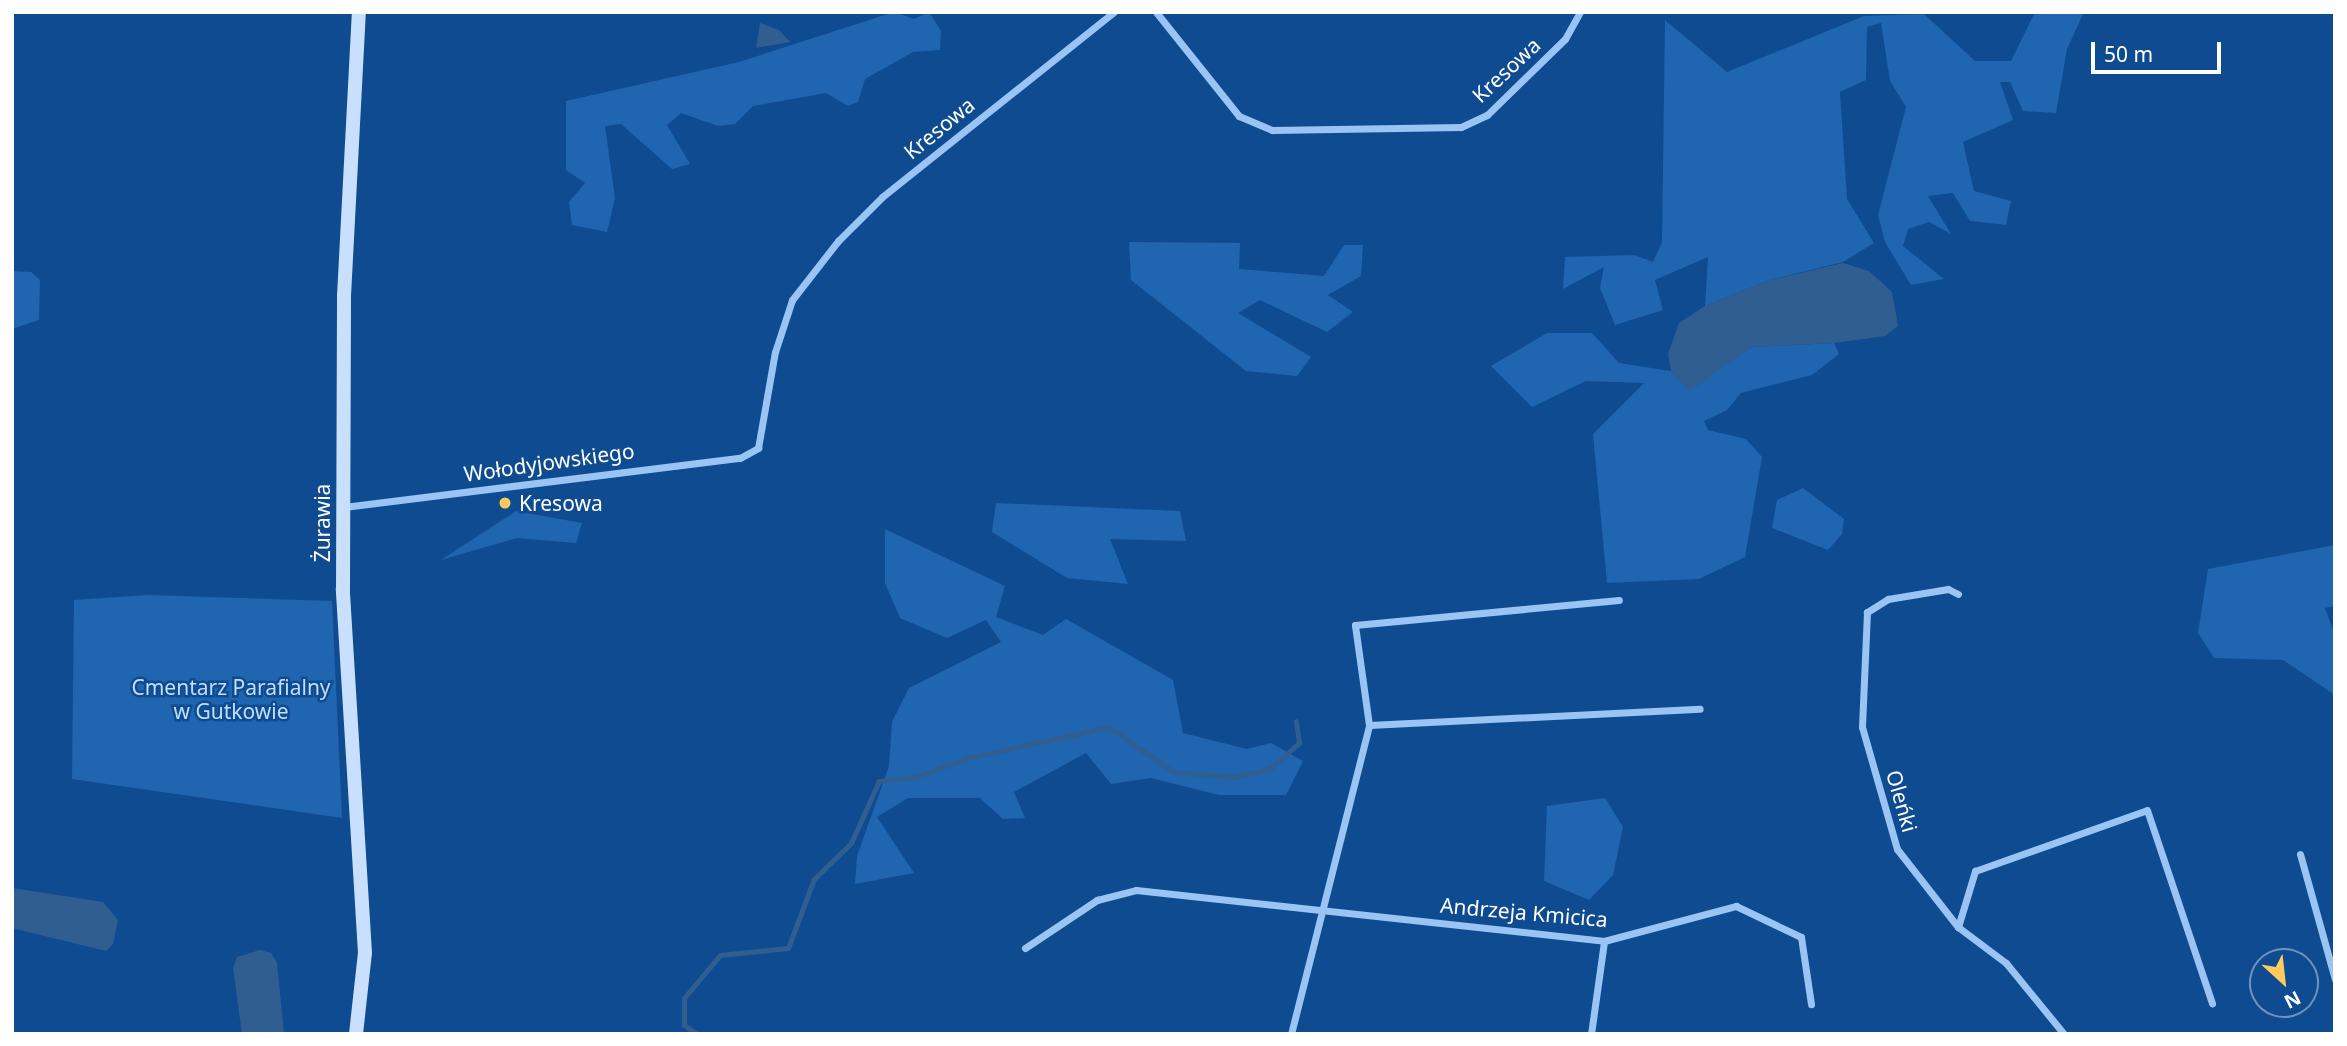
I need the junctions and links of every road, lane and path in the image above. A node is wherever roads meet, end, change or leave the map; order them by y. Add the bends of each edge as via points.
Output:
1 (359, 12) edge
2 (1114, 12) edge
3 (1156, 12) edge
4 (1580, 12) edge
5 (758, 448) joint
6 (344, 507) junction
7 (1958, 594) dead end
8 (1619, 600) dead end
9 (1700, 709) dead end
10 (1369, 725) junction
11 (2300, 854) dead end
12 (1318, 908) junction
13 (1958, 927) junction
14 (1604, 941) junction
15 (1025, 948) dead end
16 (2335, 979) edge
17 (2212, 1003) dead end
18 (1811, 1004) dead end
19 (356, 1034) edge
20 (1291, 1034) edge
21 (1591, 1034) edge
22 (2064, 1034) edge

1 - 6 street, Żurawia via 344,271
2 - 5 street, Kresowa via 903,180 838,241 792,300 775,352
3 - 4 street, Kresowa via 1239,116 1272,130 1461,127 1487,115 1565,39
5 - 6 street, Wołodyjowskiego via 740,458
6 - 19 street, Żurawia via 365,953
7 - 13 street, Oleńki via 1948,589 1888,599 1867,612 1862,727 1897,849
8 - 10 street via 1355,625
9 - 10 street
10 - 12 street
11 - 16 street
12 - 14 street, Andrzeja Kmicica
12 - 15 street, Andrzeja Kmicica via 1136,890 1097,900
12 - 20 street
13 - 17 street via 1975,871 2147,810
13 - 22 street, Oleńki via 2006,962
14 - 18 street, Andrzeja Kmicica via 1736,906 1801,937
14 - 21 street

